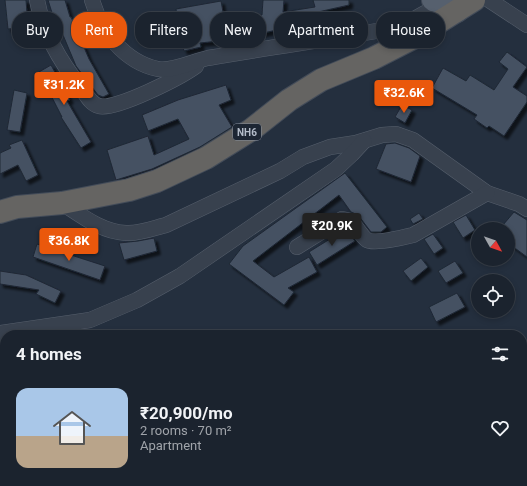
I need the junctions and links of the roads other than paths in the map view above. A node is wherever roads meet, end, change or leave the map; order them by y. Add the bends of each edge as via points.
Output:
1 (37, 0) edge
2 (92, 0) edge
3 (489, 0) edge
4 (451, 4) edge
5 (527, 25) edge
6 (207, 58) junction
7 (364, 140) junction
8 (487, 193) junction
9 (62, 203) junction
10 (527, 209) edge
11 (0, 212) edge
12 (297, 247) dead end
13 (15, 330) edge

1 - 6 street via 50,39 65,68 92,104 100,107 130,100 149,92 191,70
2 - 6 street via 95,11 112,41 136,60 158,69 166,69
3 - 5 street
4 - 6 street via 394,28
4 - 9 highway, NH6 via 415,37 381,55 321,80 289,100 251,130 206,158 157,181 129,190
7 - 8 street via 396,134 412,140
7 - 9 street via 330,147 304,157 166,225 148,230 128,233 111,231
7 - 13 street via 331,172 180,276 138,300 90,320
8 - 10 street
8 - 12 street via 401,239 372,243 367,241 351,220 342,219
9 - 11 highway, NH6 via 17,207

